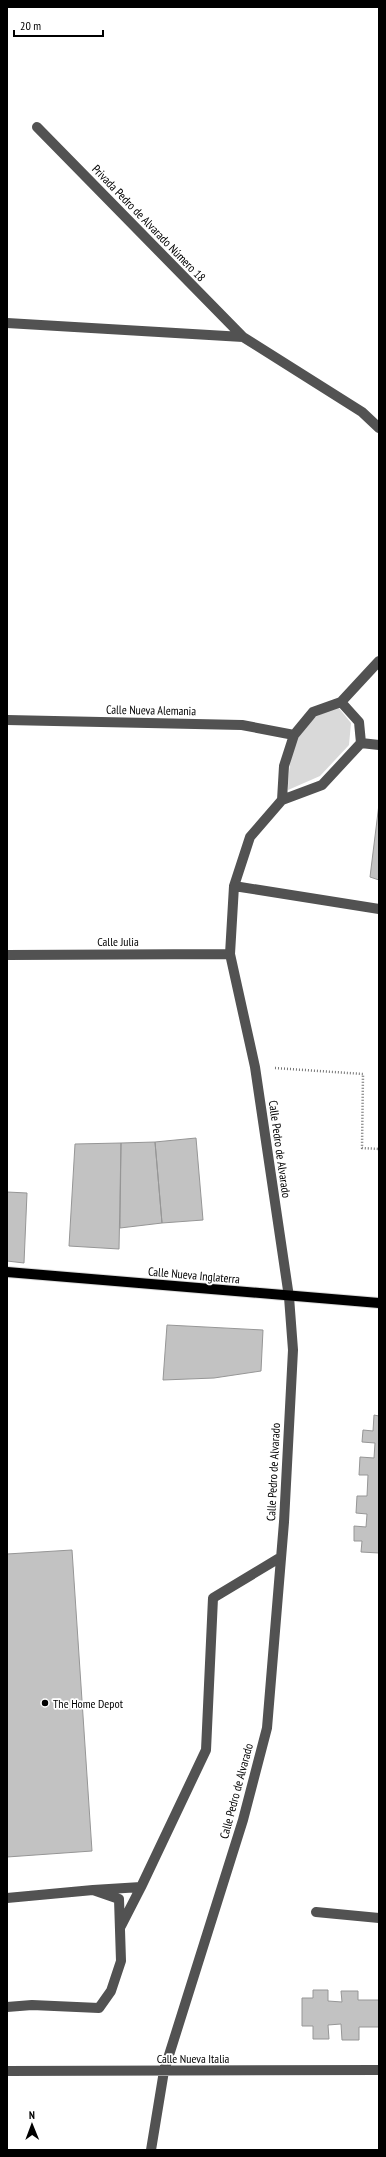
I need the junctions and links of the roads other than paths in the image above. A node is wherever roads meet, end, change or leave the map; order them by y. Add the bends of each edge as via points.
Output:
1 (37, 127) dead end
2 (7, 323) edge
3 (243, 337) junction
4 (379, 428) edge
5 (379, 661) edge
6 (340, 702) junction
7 (7, 720) edge
8 (294, 735) junction
9 (362, 743) junction
10 (379, 745) edge
11 (282, 800) junction
12 (234, 886) junction
13 (379, 909) edge
14 (230, 954) junction
15 (7, 955) edge
16 (7, 1272) edge
17 (289, 1297) junction
18 (379, 1303) edge
19 (281, 1557) junction
20 (141, 1887) junction
21 (93, 1890) junction
22 (7, 1898) edge
23 (316, 1912) dead end
24 (379, 1918) edge
25 (120, 1927) junction
26 (7, 2006) edge
27 (379, 2070) edge
28 (7, 2071) edge
29 (164, 2071) junction
30 (150, 2150) edge

1 - 3 street, Privada Pedro de Alvarado Número 18
2 - 3 street, Privada Pedro de Alvarado Número 18
3 - 4 street, Privada Pedro de Alvarado Número 18 via 362,412
5 - 6 street
6 - 8 street via 313,712
6 - 9 street via 359,722
7 - 8 street, Calle Nueva Alemania via 242,725
8 - 11 street via 284,766
9 - 10 street
9 - 11 street, Calle Pedro de Alvarado via 322,785
11 - 12 street, Calle Pedro de Alvarado via 250,837
12 - 13 street
12 - 14 street, Calle Pedro de Alvarado
14 - 15 street, Calle Julia
14 - 17 street, Calle Pedro de Alvarado via 255,1066
16 - 17 main road, Calle Nueva Inglaterra
17 - 18 main road, Calle Nueva Inglaterra
17 - 19 street, Calle Pedro de Alvarado via 293,1350
19 - 20 street via 213,1598 206,1750
19 - 29 street, Calle Pedro de Alvarado via 267,1728 243,1820
20 - 21 street
20 - 25 street
21 - 22 street
21 - 25 street via 119,1899
23 - 24 street
25 - 26 street via 121,1961 112,1991 99,2008
27 - 29 street, Calle Nueva Italia
28 - 29 street, Calle Nueva Italia
29 - 30 street, Calle Pedro de Alvarado

